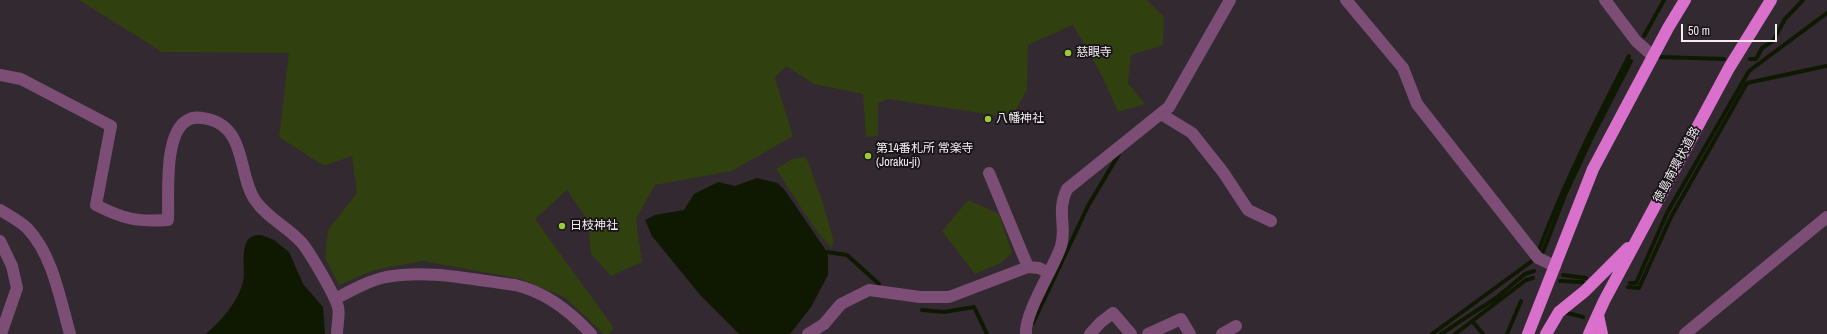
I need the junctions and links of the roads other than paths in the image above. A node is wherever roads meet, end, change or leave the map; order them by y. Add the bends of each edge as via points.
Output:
1 (1230, 0) edge
2 (1346, 0) edge
3 (1605, 0) edge
4 (1685, 0) edge
5 (1771, 0) edge
6 (1653, 56) junction
7 (0, 75) edge
8 (1161, 114) junction
9 (989, 173) dead end
10 (1, 211) edge
11 (1827, 217) edge
12 (1271, 221) dead end
13 (0, 241) edge
14 (1636, 241) junction
15 (1555, 266) junction
16 (1028, 267) junction
17 (1049, 274) junction
18 (335, 299) junction
19 (1598, 315) junction
20 (1236, 326) dead end
21 (0, 334) edge
22 (70, 334) edge
23 (337, 334) edge
24 (591, 334) edge
25 (808, 334) edge
26 (1026, 334) edge
27 (1090, 334) edge
28 (1131, 334) edge
29 (1148, 334) edge
30 (1190, 334) edge
31 (1222, 334) edge
32 (1528, 334) edge
33 (1546, 334) edge
34 (1589, 334) edge
35 (1602, 334) edge
36 (1685, 334) edge

1 - 8 street via 1169,107
2 - 15 street via 1403,68 1417,104 1538,258
3 - 6 street via 1636,42
4 - 6 highway
5 - 14 highway, 徳島南環状道路 via 1729,68
6 - 15 highway via 1594,169
7 - 18 street via 21,79 111,126 96,205 116,215 142,222 168,220 170,153 174,136 180,126 188,119 199,117 213,120 232,137 240,151 254,199 302,243
8 - 12 street via 1192,133 1223,172 1248,210
8 - 17 street via 1067,189 1060,206 1061,245
9 - 16 street
10 - 22 street via 17,219 39,243 46,257
11 - 36 street
13 - 21 street via 12,266 17,288
14 - 19 highway, 徳島南環状道路
14 - 33 highway via 1585,291 1559,312
15 - 32 highway
16 - 17 street via 1039,268
16 - 25 street via 949,297 920,297 869,290 841,304 824,324
17 - 26 street via 1028,320
18 - 23 street via 339,314
18 - 24 street via 363,284 386,277 421,273 515,285 544,295 576,318
19 - 34 highway, 徳島南環状道路
19 - 35 highway
20 - 31 street
27 - 28 street via 1113,313
29 - 30 street via 1181,319

